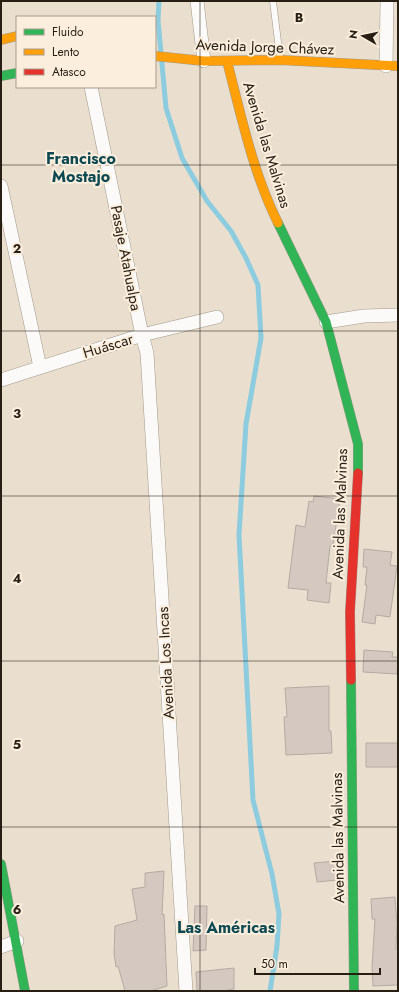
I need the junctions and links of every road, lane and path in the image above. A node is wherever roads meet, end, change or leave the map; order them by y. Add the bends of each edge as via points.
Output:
1 (197, 1) edge
2 (273, 1) edge
3 (387, 1) edge
4 (16, 36) edge
5 (1, 40) edge
6 (156, 56) edge
7 (280, 60) junction
8 (204, 61) junction
9 (228, 61) junction
10 (392, 66) edge
11 (16, 73) edge
12 (1, 76) edge
13 (92, 88) edge
14 (1, 186) edge
15 (398, 315) edge
16 (217, 317) dead end
17 (326, 322) junction
18 (142, 335) junction
19 (40, 367) junction
20 (1, 380) edge
21 (1, 864) edge
22 (17, 941) junction
23 (1, 947) edge
24 (26, 991) edge
25 (186, 991) edge
26 (354, 991) edge

1 - 8 street
2 - 7 lane
3 - 10 street
4 - 5 street
6 - 8 street, Avenida Jorge Chávez
7 - 9 street, Avenida Jorge Chávez
7 - 10 street, Avenida Jorge Chávez
8 - 9 street, Avenida Jorge Chávez
9 - 17 street, Avenida las Malvinas via 245,132 268,204
11 - 12 street
13 - 18 street, Pasaje Atahualpa
14 - 19 street
15 - 17 street via 364,316
16 - 18 street, Huáscar
17 - 26 street, Avenida las Malvinas via 358,444 350,612
18 - 19 street, Huáscar
18 - 25 street, Avenida Los Incas via 147,353
19 - 20 street, Huáscar
21 - 22 street
22 - 23 street
22 - 24 street

